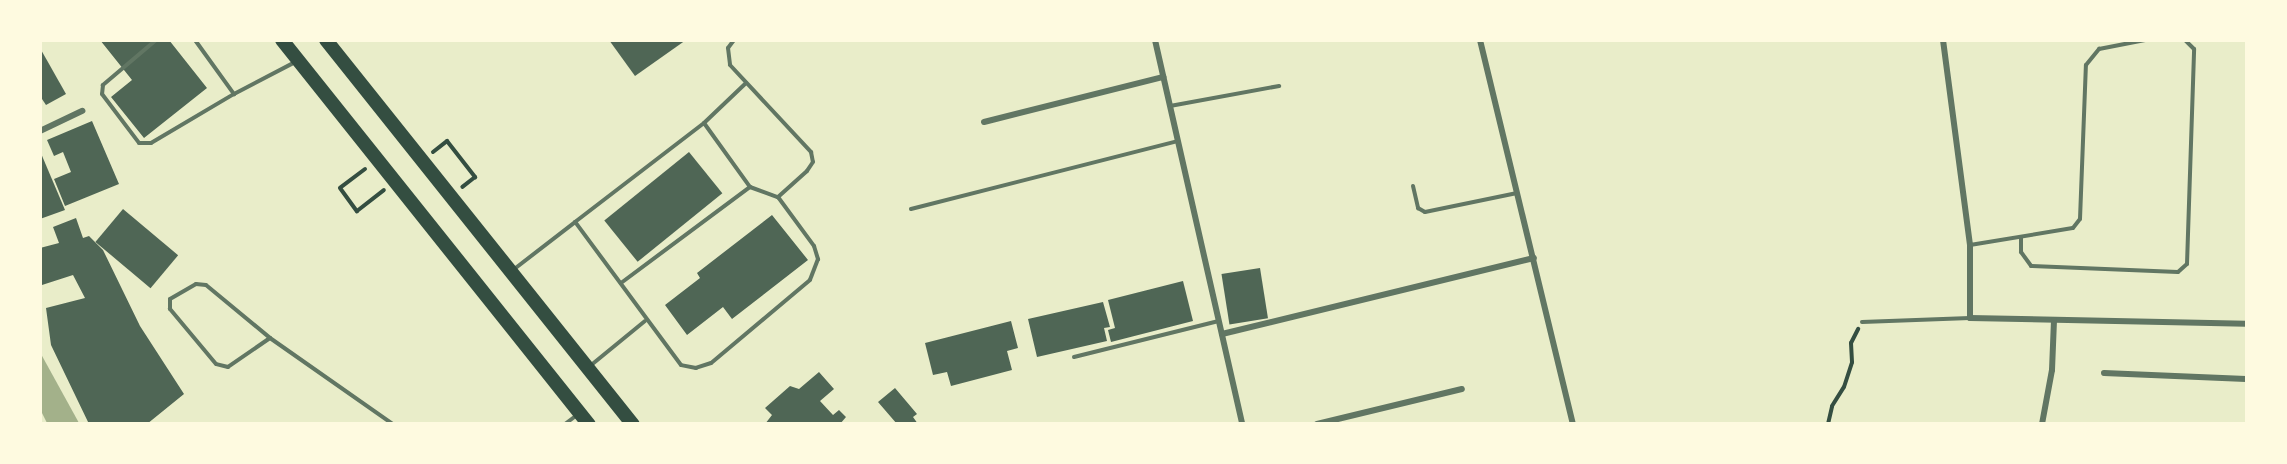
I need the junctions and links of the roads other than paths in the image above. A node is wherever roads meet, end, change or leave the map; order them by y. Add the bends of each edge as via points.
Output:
1 (156, 40) edge
2 (195, 40) edge
3 (282, 40) edge
4 (326, 40) edge
5 (734, 40) edge
6 (1155, 40) edge
7 (1480, 40) edge
8 (1943, 40) edge
9 (2145, 40) edge
10 (2185, 40) edge
11 (297, 61) junction
12 (1163, 77) junction
13 (746, 83) junction
14 (1280, 86) dead end
15 (234, 94) junction
16 (1170, 106) junction
17 (82, 111) dead end
18 (984, 122) dead end
19 (704, 123) junction
20 (40, 131) edge
21 (1177, 141) junction
22 (1413, 186) dead end
23 (750, 187) junction
24 (1519, 193) junction
25 (778, 197) junction
26 (911, 209) dead end
27 (575, 222) junction
28 (2021, 237) junction
29 (1970, 245) junction
30 (1534, 258) junction
31 (512, 271) junction
32 (621, 283) junction
33 (1970, 318) junction
34 (2054, 320) junction
35 (645, 321) junction
36 (1218, 321) junction
37 (1862, 322) road end
38 (2247, 324) edge
39 (1222, 334) junction
40 (270, 338) junction
41 (1074, 357) dead end
42 (589, 367) junction
43 (2104, 373) dead end
44 (2247, 379) edge
45 (1462, 389) dead end
46 (585, 418) edge
47 (393, 423) edge
48 (565, 423) edge
49 (633, 423) edge
50 (1242, 423) edge
51 (1317, 423) edge
52 (1573, 423) edge
53 (2042, 423) edge

1 - 15 lane via 103,85 102,94 138,143 151,143
2 - 15 lane
3 - 11 highway
4 - 31 highway
5 - 13 lane via 727,57
6 - 12 street
7 - 24 street
8 - 29 street
9 - 28 lane via 2099,49 2086,65 2080,219 2073,228
10 - 28 lane via 2194,48 2187,264 2178,272 2031,266 2021,252
11 - 15 lane
11 - 46 highway
12 - 16 street
12 - 18 street
13 - 19 lane
13 - 25 lane via 811,152 813,162 807,171
14 - 16 lane
16 - 21 street
17 - 20 street
19 - 23 lane
19 - 27 lane
21 - 26 lane
21 - 36 street
22 - 24 lane via 1418,208 1425,212
23 - 25 lane
23 - 32 lane
24 - 30 street
25 - 35 lane via 814,246 818,259 810,280 711,363 696,368 681,365
27 - 31 lane
27 - 32 lane
28 - 29 lane
29 - 33 street
30 - 39 street
30 - 52 street
31 - 42 highway
32 - 35 lane
33 - 34 street
33 - 37 lane
34 - 38 street
34 - 53 street via 2052,370
35 - 42 lane
36 - 39 street
36 - 41 lane
39 - 50 street
40 - 40 lane via 228,367 216,364 170,309 170,299 196,284 206,285
40 - 47 lane
42 - 49 highway
43 - 44 street
45 - 51 street
46 - 48 lane

